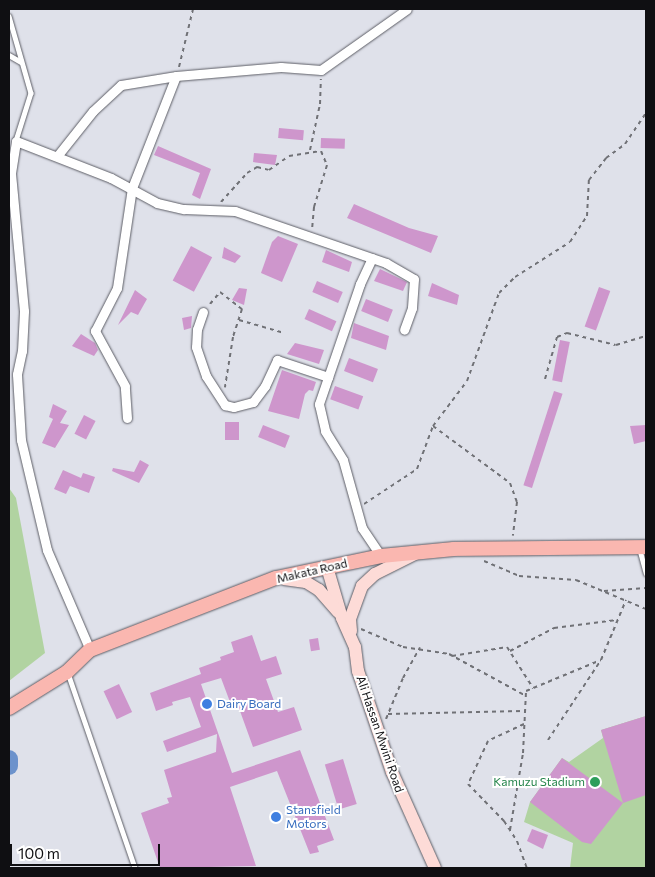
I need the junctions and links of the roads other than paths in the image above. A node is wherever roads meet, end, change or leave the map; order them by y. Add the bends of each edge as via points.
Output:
1 (407, 9) edge
2 (9, 16) edge
3 (9, 55) edge
4 (21, 62) junction
5 (176, 76) junction
6 (16, 141) junction
7 (58, 155) junction
8 (132, 188) junction
9 (372, 258) junction
10 (203, 312) road end
11 (404, 330) dead end
12 (328, 377) junction
13 (127, 418) dead end
14 (643, 547) edge
15 (420, 552) junction
16 (381, 556) junction
17 (327, 567) junction
18 (646, 573) edge
19 (276, 578) junction
20 (346, 621) junction
21 (90, 650) junction
22 (67, 672) junction
23 (9, 708) edge
24 (135, 868) edge
25 (435, 868) edge

1 - 5 street via 321,70 281,67
2 - 4 lane
3 - 4 lane
4 - 6 lane via 32,93
5 - 7 street via 122,85 93,111
5 - 8 street
6 - 7 street
6 - 21 street via 11,173 24,311 22,352 17,374 21,440 46,550
7 - 8 street
8 - 9 street via 171,208 235,211
8 - 13 street via 117,288 95,331 125,386
9 - 11 street via 414,279 412,308
9 - 12 street
10 - 12 street via 197,329 196,347 216,397 225,405 234,407 252,402 265,386 277,360
12 - 16 street via 327,389 319,404 325,430 343,460 362,528
14 - 15 main road, Makata Road via 512,546
14 - 18 lane
15 - 16 main road, Makata Road
15 - 20 main road via 375,574 362,586
16 - 17 main road, Makata Road
17 - 19 main road, Makata Road
17 - 20 main road, Ali Hassan Mwini Road
19 - 20 main road via 306,582 329,600
19 - 21 main road, Makata Road
20 - 25 main road, Ali Hassan Mwini Road via 355,647 358,671 408,813
21 - 22 main road, Makata Road
22 - 23 main road, Makata Road
22 - 24 lane

